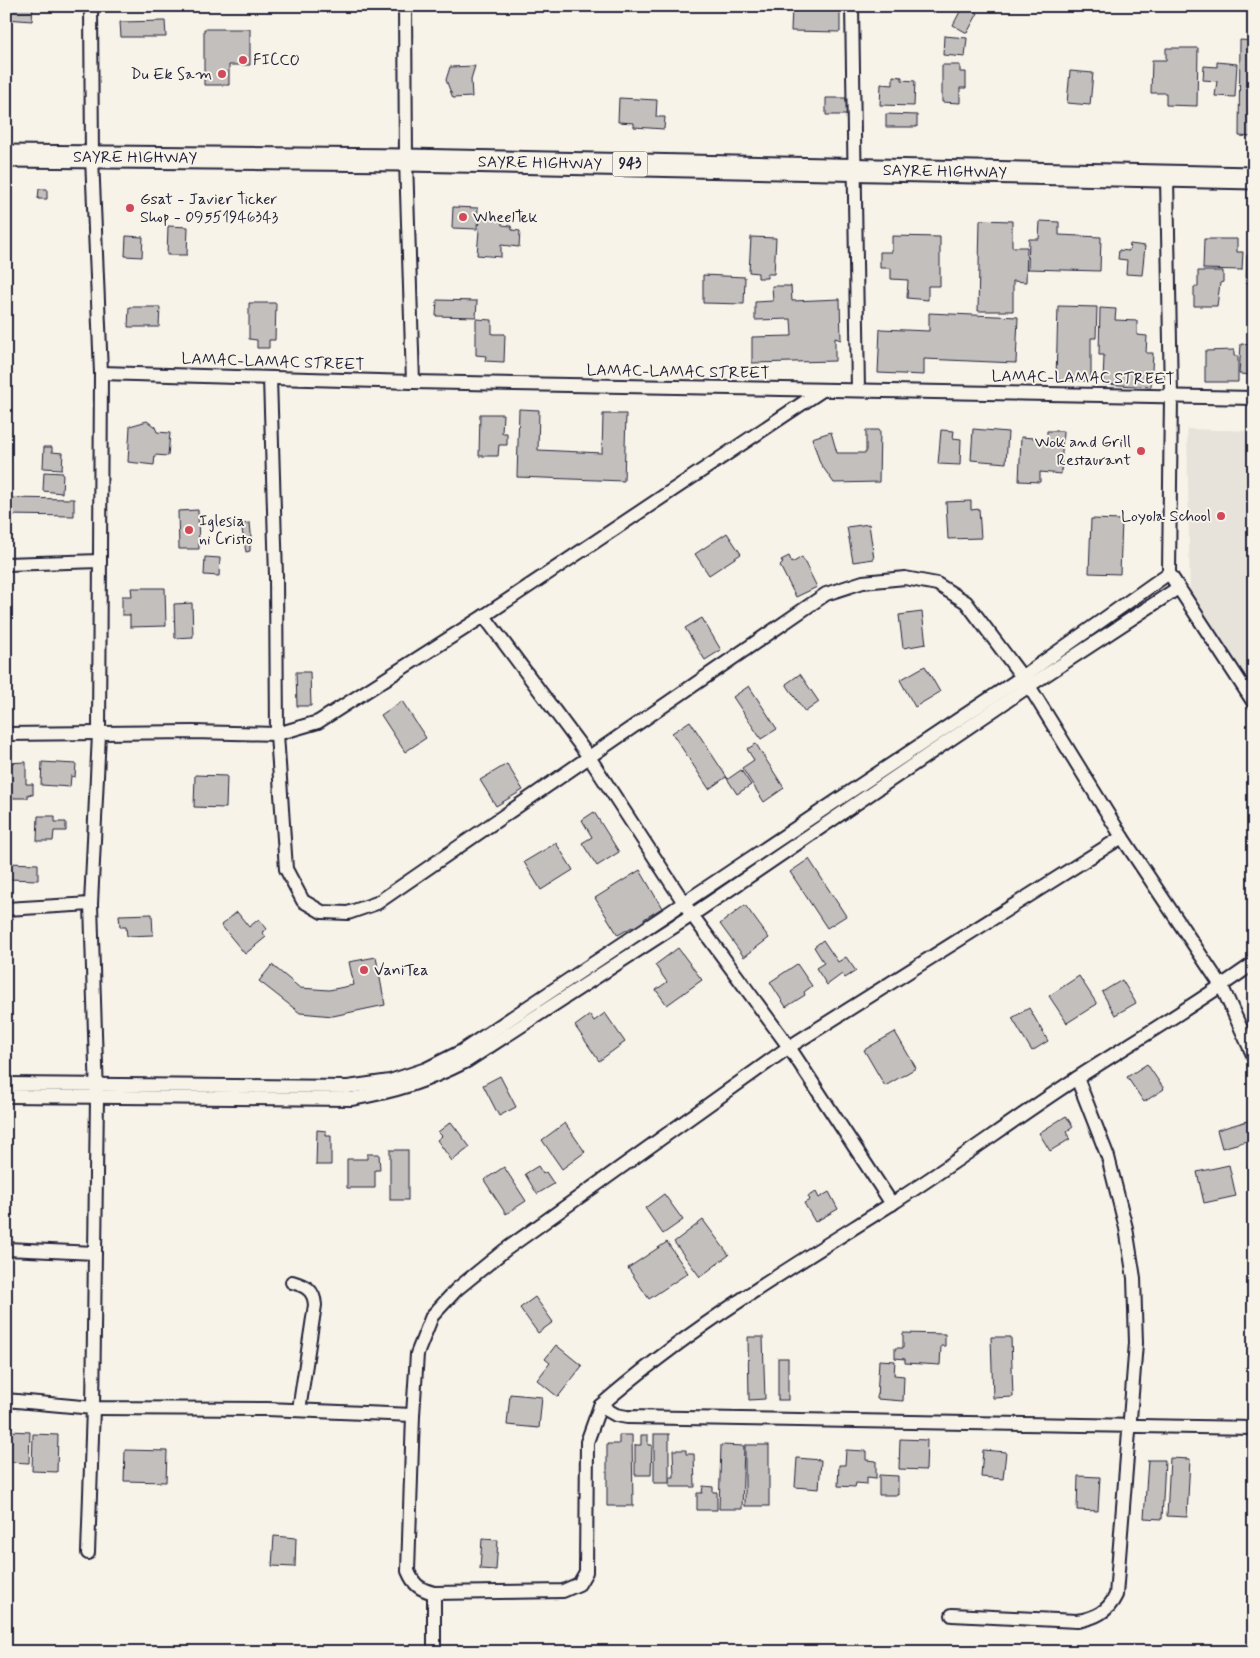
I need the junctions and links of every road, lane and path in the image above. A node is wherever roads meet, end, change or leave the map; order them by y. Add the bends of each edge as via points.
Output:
1 (90, 6) edge
2 (405, 6) edge
3 (852, 6) edge
4 (6, 156) edge
5 (92, 158) junction
6 (406, 160) junction
7 (855, 168) junction
8 (1167, 178) junction
9 (1254, 178) edge
10 (101, 373) junction
11 (270, 378) junction
12 (414, 382) junction
13 (858, 390) junction
14 (821, 391) junction
15 (1171, 396) junction
16 (1254, 398) edge
17 (100, 561) junction
18 (6, 564) edge
19 (1169, 573) junction
20 (1178, 588) junction
21 (484, 616) junction
22 (1025, 681) junction
23 (1254, 703) edge
24 (6, 734) edge
25 (99, 734) junction
26 (277, 734) junction
27 (590, 757) junction
28 (847, 793) junction
29 (855, 804) junction
30 (1122, 837) junction
31 (684, 903) junction
32 (91, 904) junction
33 (6, 909) edge
34 (692, 915) junction
35 (1254, 963) edge
36 (1222, 986) junction
37 (503, 1031) junction
38 (789, 1047) junction
39 (1254, 1057) edge
40 (1077, 1078) junction
41 (6, 1084) edge
42 (315, 1087) junction
43 (96, 1092) junction
44 (6, 1096) edge
45 (314, 1100) junction
46 (892, 1204) junction
47 (6, 1249) edge
48 (95, 1253) junction
49 (292, 1282) dead end
50 (6, 1400) edge
51 (600, 1406) junction
52 (93, 1408) junction
53 (299, 1410) junction
54 (412, 1415) junction
55 (1131, 1427) junction
56 (1254, 1428) edge
57 (88, 1553) dead end
58 (434, 1592) junction
59 (952, 1615) dead end
60 (434, 1652) edge

1 - 5 street
2 - 6 street
3 - 7 street
4 - 5 highway, SAYRE HIGHWAY / 943
5 - 6 highway, SAYRE HIGHWAY / 943
5 - 10 street
6 - 7 highway, SAYRE HIGHWAY / 943
6 - 12 street
7 - 8 highway, SAYRE HIGHWAY / 943
7 - 13 street
8 - 9 highway, SAYRE HIGHWAY / 943
8 - 15 street
10 - 11 street, LAMAC-LAMAC STREET
10 - 17 street
11 - 12 street, LAMAC-LAMAC STREET
11 - 26 street
12 - 14 street, LAMAC-LAMAC STREET
13 - 14 street, LAMAC-LAMAC STREET
13 - 15 street, LAMAC-LAMAC STREET
14 - 21 street
15 - 16 street, LAMAC-LAMAC STREET
15 - 19 street
17 - 18 street
17 - 25 street
19 - 20 street
19 - 22 street
20 - 22 street
20 - 23 street
21 - 26 street via 318,722
21 - 27 street
22 - 27 street via 966,602 937,584 905,578 863,582 826,594
22 - 28 street
22 - 29 street
22 - 30 street
24 - 25 street
25 - 26 street
25 - 32 street
26 - 27 street via 286,869 303,901 322,912 348,913 377,903
27 - 31 street
28 - 29 street
28 - 31 street
29 - 34 street
30 - 36 street
30 - 38 street
31 - 34 street
31 - 37 street
32 - 33 street
32 - 43 street
34 - 37 street
34 - 38 street
35 - 36 street
36 - 39 street
36 - 40 street
37 - 42 street via 426,1069 390,1081 348,1087
37 - 45 street via 467,1061 430,1079 393,1092 351,1099
38 - 46 street
38 - 54 street via 505,1250 457,1289 432,1316 417,1354
40 - 46 street
40 - 55 street via 1108,1157 1126,1228 1134,1278 1136,1343
41 - 43 street
42 - 43 street
42 - 45 street
43 - 44 street
43 - 45 street
43 - 48 street
46 - 51 street via 699,1328 639,1372
47 - 48 street
48 - 52 street
49 - 53 street via 311,1290 315,1305
50 - 52 street
51 - 55 street via 627,1416
51 - 58 street via 587,1442 588,1548 586,1572 579,1584 563,1591
52 - 53 street
52 - 57 street
53 - 54 street
54 - 58 street via 408,1571 413,1583 421,1590
55 - 56 street
55 - 59 street via 1116,1595 1112,1603 1092,1618 1077,1621
58 - 60 street

